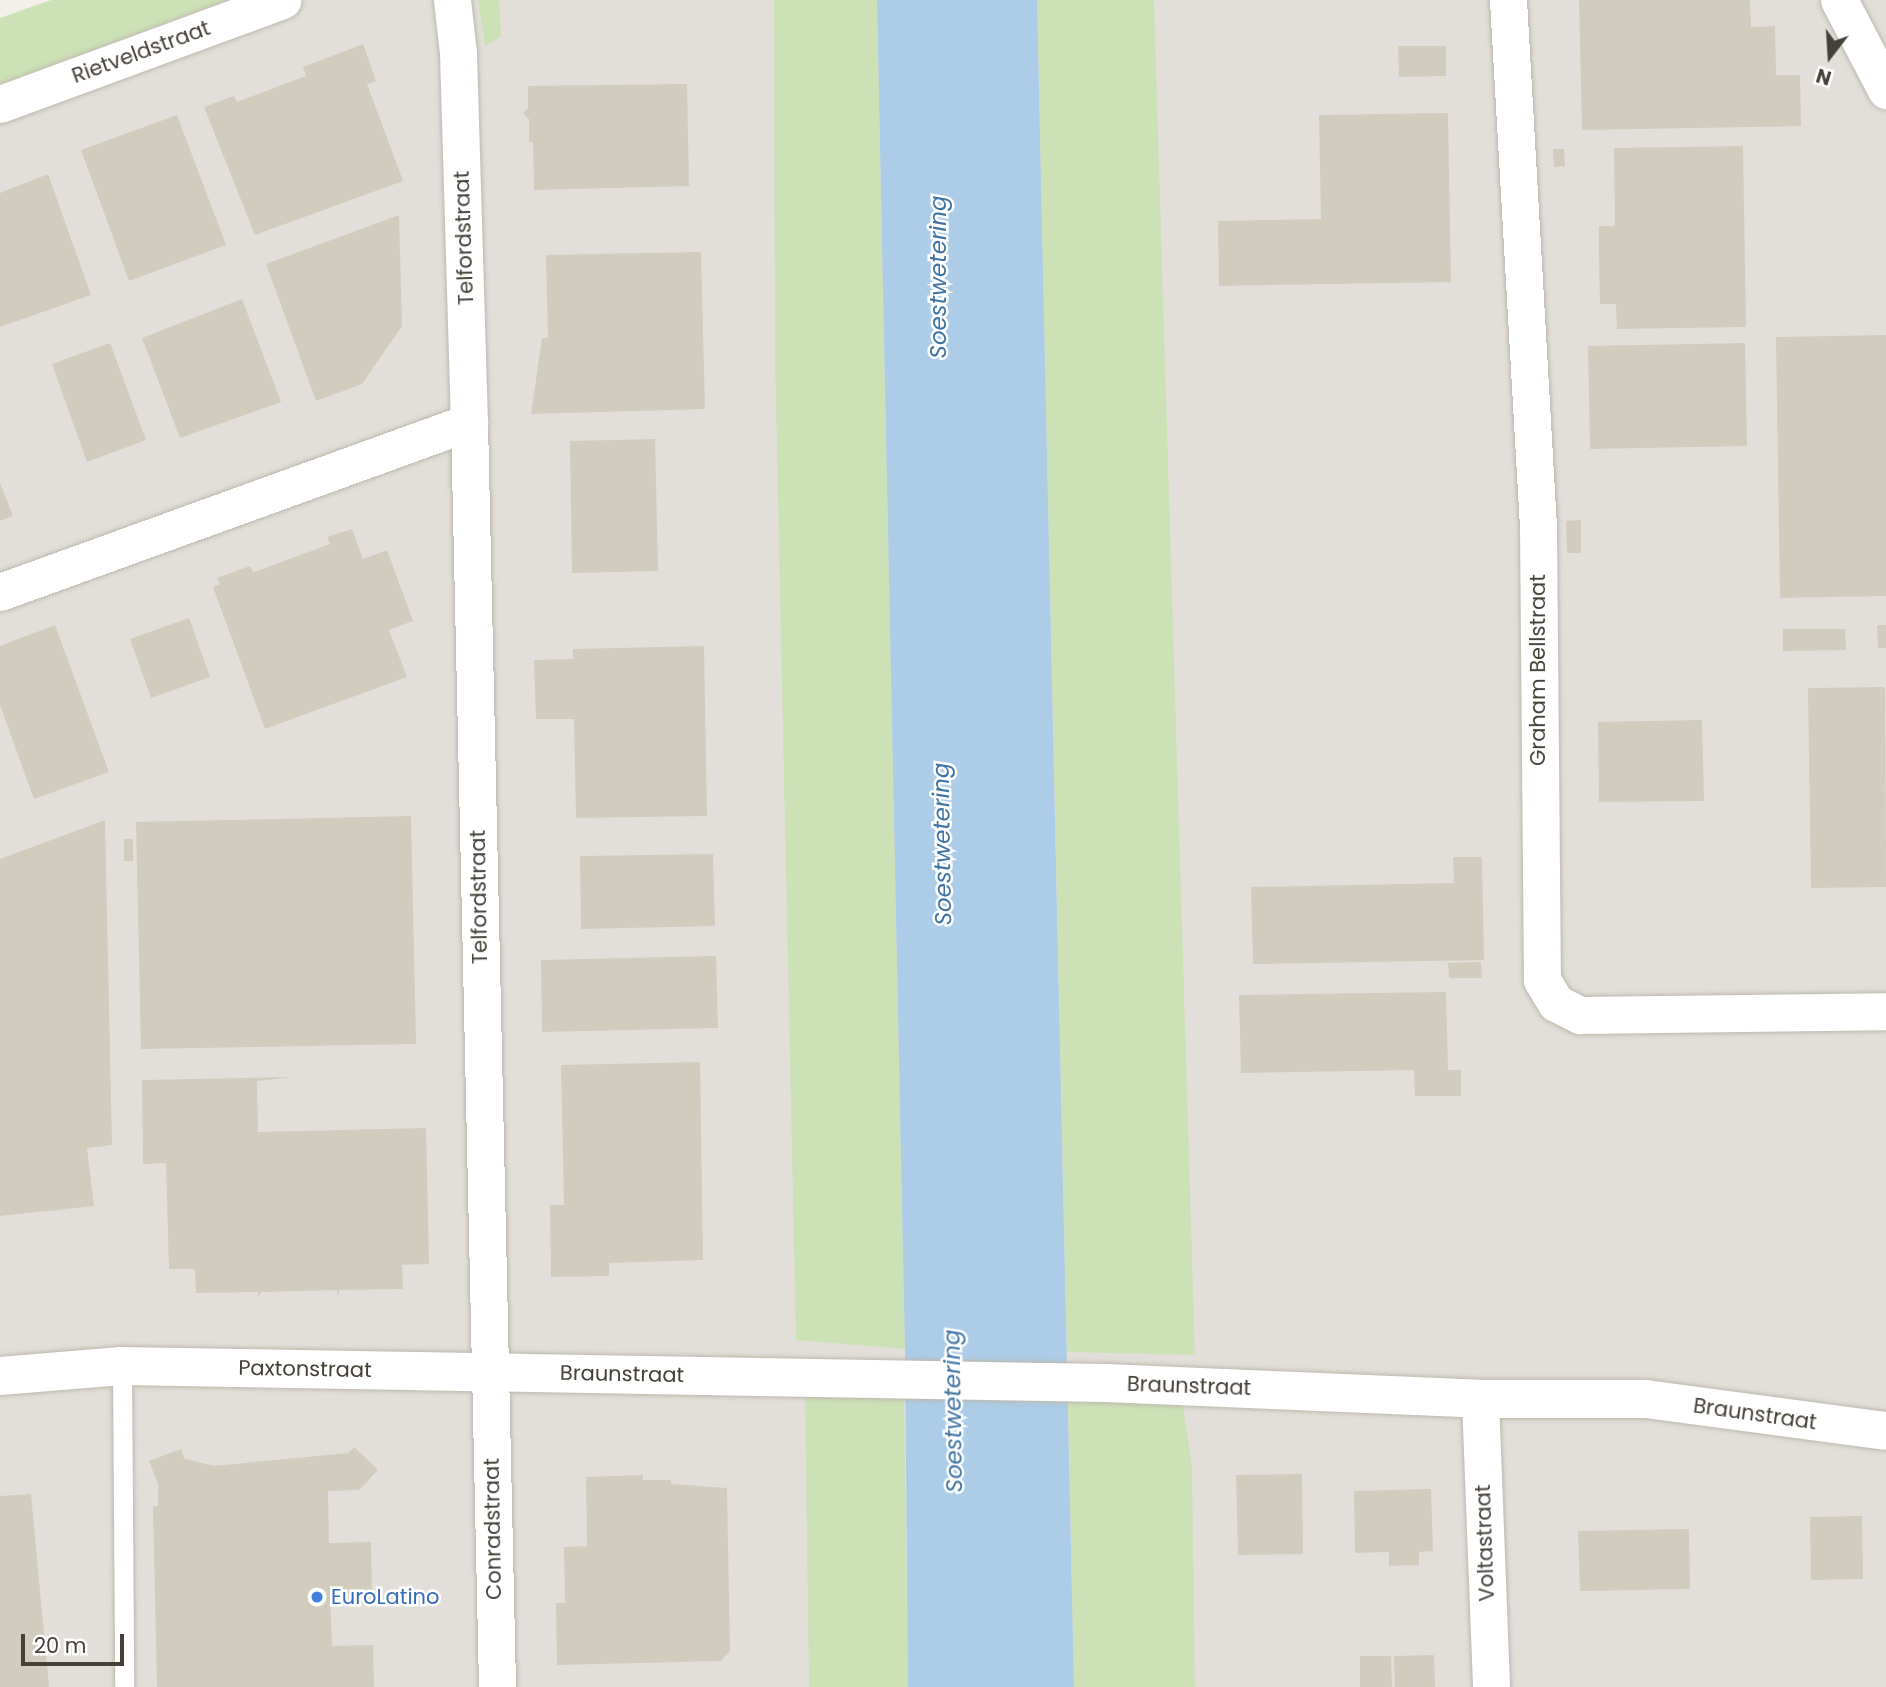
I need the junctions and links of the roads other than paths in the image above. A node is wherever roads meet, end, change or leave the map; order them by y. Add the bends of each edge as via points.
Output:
1 (282, 0) edge
2 (452, 0) edge
3 (1508, 0) edge
4 (1839, 0) edge
5 (1886, 90) edge
6 (0, 104) edge
7 (469, 422) junction
8 (0, 592) edge
9 (1886, 1011) edge
10 (122, 1366) junction
11 (489, 1371) junction
12 (0, 1376) edge
13 (1480, 1399) junction
14 (1886, 1431) edge
15 (124, 1687) edge
16 (497, 1687) edge
17 (1491, 1687) edge

1 - 6 street, Rietveldstraat
2 - 7 street, Telfordstraat via 458,54
3 - 9 street, Graham Bellstraat via 1538,527 1542,980 1556,1003 1580,1015
4 - 5 street
7 - 8 street
7 - 11 street, Telfordstraat
10 - 11 street, Paxtonstraat
10 - 12 street, Paxtonstraat
10 - 15 lane
11 - 13 street, Braunstraat via 1106,1383
11 - 16 street, Conradstraat
13 - 14 street, Braunstraat via 1646,1399
13 - 17 street, Voltastraat

